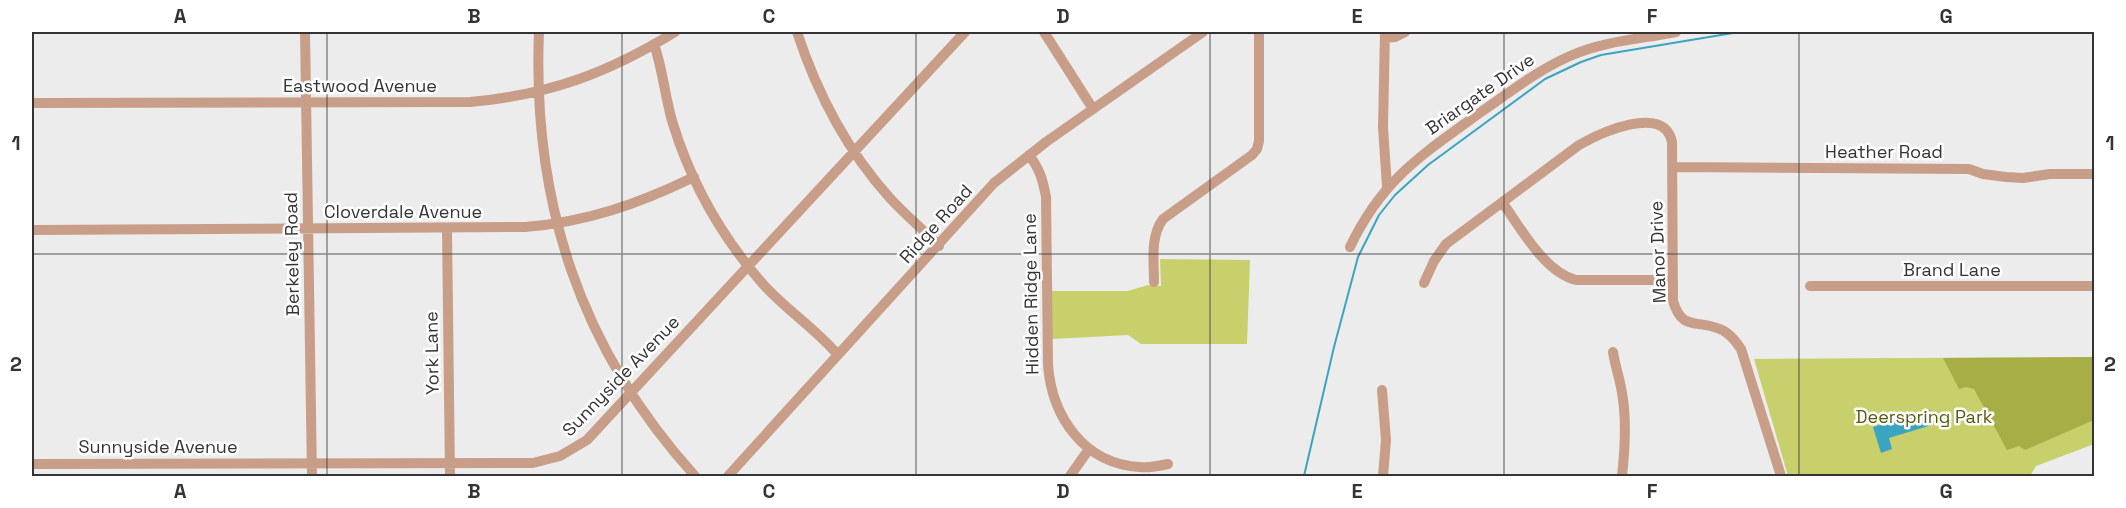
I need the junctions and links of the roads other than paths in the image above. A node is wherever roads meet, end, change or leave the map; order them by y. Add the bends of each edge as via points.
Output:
1 (305, 32) edge
2 (539, 32) edge
3 (675, 32) edge
4 (797, 32) edge
5 (965, 32) edge
6 (1044, 32) edge
7 (1203, 32) edge
8 (1259, 32) edge
9 (1405, 32) edge
10 (1672, 32) edge
11 (1385, 35) edge
12 (654, 44) junction
13 (537, 92) junction
14 (306, 102) junction
15 (32, 104) edge
16 (1093, 110) junction
17 (853, 152) junction
18 (1029, 155) junction
19 (1672, 167) junction
20 (2094, 174) edge
21 (694, 177) junction
22 (1387, 187) junction
23 (1502, 202) junction
24 (557, 224) junction
25 (308, 228) junction
26 (447, 229) junction
27 (32, 230) edge
28 (939, 246) junction
29 (1350, 247) dead end
30 (748, 265) junction
31 (1672, 280) junction
32 (1154, 282) dead end
33 (1425, 283) dead end
34 (1810, 286) dead end
35 (2094, 286) edge
36 (1613, 352) dead end
37 (838, 355) junction
38 (1382, 390) dead end
39 (631, 393) junction
40 (1089, 449) junction
41 (32, 464) edge
42 (312, 464) junction
43 (450, 464) junction
44 (1168, 464) dead end
45 (312, 477) edge
46 (450, 477) edge
47 (695, 477) edge
48 (728, 477) edge
49 (1070, 477) edge
50 (1383, 477) edge
51 (1622, 477) edge
52 (1781, 477) edge

1 - 14 street, Berkeley Road
2 - 13 street
3 - 12 street, Eastwood Avenue
4 - 17 street via 822,97
5 - 17 street, Sunnyside Avenue
6 - 16 street
7 - 16 street, Ridge Road
8 - 32 street via 1257,149 1156,228
9 - 11 street via 1395,37
10 - 22 street, Briargate Drive via 1604,44 1546,67 1420,157
11 - 22 street via 1383,127
12 - 13 street, Eastwood Avenue via 595,75
12 - 21 street via 674,125
13 - 14 street, Eastwood Avenue via 470,102
13 - 24 street via 542,147
14 - 15 street, Eastwood Avenue
14 - 25 street, Berkeley Road
16 - 18 street, Ridge Road
17 - 28 street via 889,197
17 - 30 street, Sunnyside Avenue
18 - 28 street, Ridge Road via 994,183
18 - 40 street, Hidden Ridge Lane via 1043,179 1046,197 1049,385 1067,425
19 - 20 street, Heather Road via 1969,169 2023,178
19 - 23 street, Manor Drive via 1670,135 1663,126 1647,123 1617,128 1579,145
19 - 31 street, Manor Drive
21 - 24 street, Cloverdale Avenue via 628,207
21 - 30 street via 710,209
22 - 29 street, Briargate Drive
23 - 31 street via 1543,258 1567,278
23 - 33 street via 1446,244
24 - 26 street, Cloverdale Avenue
24 - 39 street via 592,322
25 - 26 street, Cloverdale Avenue
25 - 27 street, Cloverdale Avenue
25 - 42 street, Berkeley Road
26 - 43 street, York Lane
28 - 37 street, Ridge Road
30 - 37 street
30 - 39 street, Sunnyside Avenue
31 - 52 street, Manor Drive via 1672,301 1682,319 1719,328 1741,349
34 - 35 street, Brand Lane
36 - 51 street via 1625,416
37 - 48 street, Ridge Road
38 - 50 street via 1386,440
39 - 43 street, Sunnyside Avenue via 587,440 560,456 533,463
39 - 47 street
40 - 44 street, Hidden Ridge Lane via 1127,466
40 - 49 street
41 - 42 street, Sunnyside Avenue
42 - 43 street, Sunnyside Avenue
42 - 45 street, Berkeley Road
43 - 46 street, York Lane

